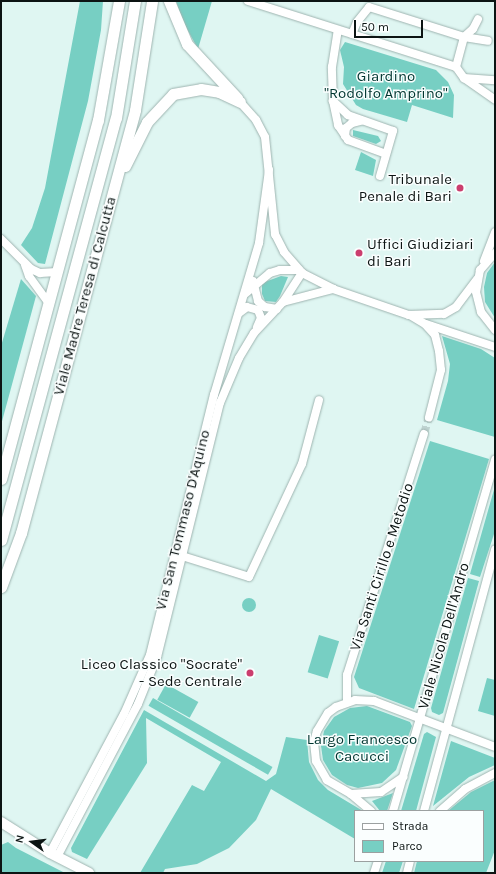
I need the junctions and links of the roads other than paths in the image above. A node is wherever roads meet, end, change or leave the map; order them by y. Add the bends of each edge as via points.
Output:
1 (119, 1) edge
2 (135, 1) edge
3 (152, 1) edge
4 (169, 1) edge
5 (248, 1) edge
6 (478, 19) dead end
7 (338, 30) junction
8 (352, 34) junction
9 (464, 37) junction
10 (488, 41) dead end
11 (456, 67) junction
12 (464, 78) junction
13 (495, 80) edge
14 (495, 100) edge
15 (333, 101) junction
16 (240, 102) junction
17 (361, 121) junction
18 (345, 136) junction
19 (386, 154) junction
20 (269, 170) junction
21 (380, 176) dead end
22 (116, 182) junction
23 (495, 232) edge
24 (1, 238) edge
25 (495, 253) edge
26 (483, 264) junction
27 (25, 265) junction
28 (252, 266) junction
29 (57, 272) junction
30 (300, 272) junction
31 (477, 279) junction
32 (253, 285) junction
33 (332, 289) junction
34 (245, 293) junction
35 (283, 302) junction
36 (48, 304) junction
37 (277, 310) junction
38 (239, 313) junction
39 (444, 314) junction
40 (409, 315) junction
41 (425, 324) junction
42 (438, 328) junction
43 (495, 330) edge
44 (254, 334) junction
45 (495, 347) edge
46 (319, 400) dead end
47 (429, 417) tunnel mouth
48 (424, 434) tunnel mouth
49 (495, 460) edge
50 (1, 480) edge
51 (1, 540) edge
52 (495, 549) edge
53 (182, 556) junction
54 (486, 576) junction
55 (495, 579) edge
56 (1, 587) edge
57 (347, 702) junction
58 (420, 719) junction
59 (446, 728) junction
60 (495, 747) edge
61 (495, 773) edge
62 (403, 777) junction
63 (351, 794) junction
64 (370, 810) edge
65 (393, 810) edge
66 (424, 810) edge
67 (441, 810) edge
68 (1, 822) edge
69 (66, 830) junction
70 (53, 855) junction
71 (378, 862) edge
72 (410, 862) edge
73 (89, 873) edge
74 (374, 873) edge
75 (407, 873) edge

1 - 29 main road via 103,100
2 - 51 main road, Viale Madre Teresa di Calcutta via 116,118
3 - 22 main road, Viale Madre Teresa di Calcutta via 135,110
4 - 16 main road via 187,44
5 - 7 street
6 - 9 street via 473,29
7 - 8 street
7 - 15 street via 332,67
8 - 9 street via 356,22 369,7
8 - 11 street
9 - 10 street
9 - 11 street
11 - 12 street
12 - 13 street
12 - 14 street
15 - 17 street via 348,115
15 - 18 street via 338,125
16 - 20 street via 262,129
16 - 22 main road via 201,89 173,94 147,122
17 - 18 street via 346,128
17 - 19 street via 393,131
18 - 19 street via 353,142
19 - 21 street
20 - 28 street, Via San Tommaso D'Aquino via 262,226
20 - 30 street via 275,234 284,252
22 - 56 main road, Viale Madre Teresa di Calcutta via 22,533
23 - 26 street
24 - 27 street
25 - 26 street
26 - 31 street
27 - 29 street via 40,272
27 - 36 street via 29,276
28 - 32 street
28 - 34 street, Via San Tommaso D'Aquino
29 - 36 main road
30 - 32 street via 280,270
30 - 33 street
30 - 35 street, Via San Tommaso D'Aquino
31 - 39 street via 456,307
31 - 43 street via 477,297 481,312
32 - 34 street
32 - 37 street via 258,301 265,307
33 - 35 street
33 - 40 street
34 - 38 street, Via San Tommaso D'Aquino
35 - 37 street, Via San Tommaso D'Aquino
36 - 50 main road
37 - 44 street, Via San Tommaso D'Aquino
38 - 44 street via 247,307 258,310 262,318
38 - 69 street, Via San Tommaso D'Aquino via 214,395 150,655 124,714
39 - 40 street
39 - 42 street
40 - 41 street
41 - 42 street
41 - 47 street via 435,335 441,360 438,387
42 - 45 street
44 - 53 street, Via San Tommaso D'Aquino via 239,358 220,403
46 - 53 street via 302,464 249,577
48 - 57 street, Via Santi Cirillo e Metodio via 347,675
49 - 58 street, Viale Nicola Dell'Andro
52 - 54 street, Viale Nicola Dell'Andro
53 - 69 street, Via San Tommaso D'Aquino via 168,619 149,680
54 - 55 street
54 - 59 street, Viale Nicola Dell'Andro
57 - 58 street via 363,699 374,701
57 - 63 street via 328,713 322,722 314,742 314,753 327,780
58 - 59 street
58 - 62 street, Viale Nicola Dell'Andro
59 - 60 street
59 - 66 street, Viale Nicola Dell'Andro
61 - 67 street via 465,788
62 - 63 street via 381,792
62 - 65 street, Viale Nicola Dell'Andro
63 - 64 street
68 - 70 street
69 - 70 street, Via San Tommaso D'Aquino
70 - 73 street
71 - 74 street
72 - 75 street

